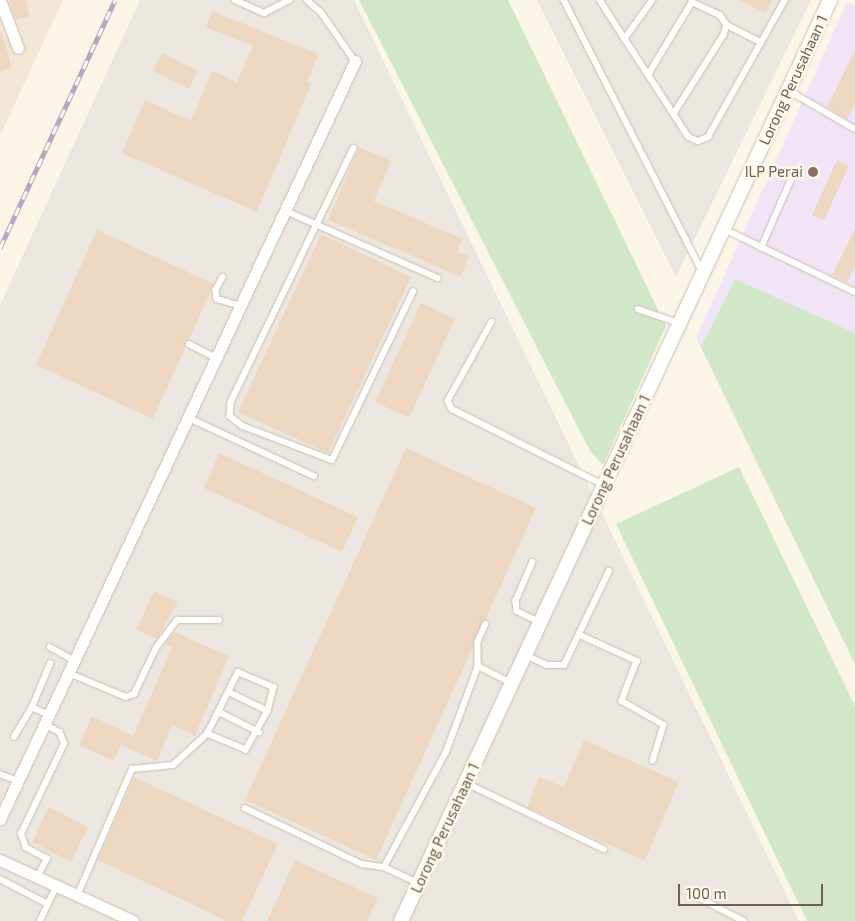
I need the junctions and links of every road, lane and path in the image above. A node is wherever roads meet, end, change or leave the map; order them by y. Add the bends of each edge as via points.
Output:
1 (0, 0) edge
2 (235, 0) edge
3 (290, 0) edge
4 (307, 0) edge
5 (564, 0) edge
6 (600, 0) edge
7 (652, 0) edge
8 (785, 0) edge
9 (830, 0) edge
10 (727, 25) junction
11 (625, 39) junction
12 (761, 42) junction
13 (18, 48) dead end
14 (355, 61) joint
15 (648, 75) junction
16 (788, 90) junction
17 (674, 114) junction
18 (855, 128) edge
19 (354, 148) dead end
20 (793, 175) dead end
21 (286, 211) junction
22 (316, 224) junction
23 (724, 228) junction
24 (762, 248) junction
25 (703, 273) junction
26 (223, 277) dead end
27 (438, 278) dead end
28 (413, 292) dead end
29 (855, 292) edge
30 (242, 306) junction
31 (638, 308) dead end
32 (492, 322) dead end
33 (680, 323) junction
34 (189, 344) dead end
35 (217, 358) junction
36 (189, 418) junction
37 (314, 476) dead end
38 (604, 485) junction
39 (533, 562) dead end
40 (609, 571) dead end
41 (220, 620) dead end
42 (540, 622) junction
43 (486, 624) dead end
44 (580, 635) junction
45 (50, 647) dead end
46 (525, 656) junction
47 (75, 660) junction
48 (50, 664) dead end
49 (478, 666) junction
50 (69, 673) junction
51 (512, 683) junction
52 (229, 692) junction
53 (32, 707) junction
54 (268, 711) junction
55 (219, 712) junction
56 (47, 720) junction
57 (259, 732) junction
58 (207, 734) junction
59 (14, 737) dead end
60 (653, 760) dead end
61 (0, 774) edge
62 (18, 781) junction
63 (466, 782) junction
64 (245, 808) dead end
65 (0, 819) edge
66 (604, 849) dead end
67 (0, 860) edge
68 (384, 867) junction
69 (37, 877) junction
70 (0, 879) edge
71 (419, 883) junction
72 (56, 886) junction
73 (77, 896) junction
74 (694, 896) dead end
75 (48, 904) junction
76 (40, 921) edge
77 (133, 921) edge
78 (401, 921) edge
79 (744, 921) edge

1 - 13 street
2 - 3 lane via 264,13 275,11
4 - 14 lane via 321,12
5 - 25 lane
6 - 11 lane
7 - 11 lane
8 - 12 lane
9 - 16 street, Lorong Perusahaan 1
10 - 12 lane
10 - 15 lane via 720,15 692,2
10 - 17 lane
11 - 15 lane
12 - 17 lane via 708,137 698,141 689,137
14 - 21 street
15 - 17 lane
16 - 18 lane
16 - 23 street, Lorong Perusahaan 1
19 - 22 lane
20 - 24 lane
21 - 22 lane
21 - 30 street
22 - 27 lane
22 - 28 lane via 231,404 230,416 243,426 332,460
23 - 24 lane
23 - 25 street, Lorong Perusahaan 1
24 - 29 lane
25 - 33 street, Lorong Perusahaan 1
26 - 30 lane via 216,290 217,299
30 - 35 street
31 - 33 lane
32 - 38 lane via 448,401 452,409
33 - 38 street, Lorong Perusahaan 1
34 - 35 lane
35 - 36 street
36 - 37 lane
36 - 47 street
38 - 42 street, Lorong Perusahaan 1
39 - 42 lane via 516,601 517,612
40 - 44 lane
41 - 50 lane via 177,620 156,648 134,694 126,697
42 - 46 street, Lorong Perusahaan 1
43 - 49 lane via 478,642
44 - 46 lane via 567,661 560,667
44 - 60 lane via 637,661 622,701 664,725
45 - 47 lane
46 - 51 street, Lorong Perusahaan 1
47 - 50 street
48 - 53 lane
49 - 51 lane
49 - 68 lane via 446,752
50 - 56 street
51 - 63 street, Lorong Perusahaan 1
52 - 54 lane
52 - 54 lane via 242,671 274,687
52 - 55 lane
53 - 56 lane
53 - 59 lane
54 - 57 lane
55 - 57 lane
55 - 58 lane
56 - 62 street
56 - 69 lane via 60,733 64,744 21,834 26,848 46,859
57 - 58 lane via 244,751
58 - 73 lane via 169,768 132,768
61 - 62 lane
62 - 65 street
63 - 66 lane
63 - 71 street, Lorong Perusahaan 1
64 - 68 lane via 362,864
67 - 69 street
68 - 71 lane
69 - 72 street
70 - 75 lane
71 - 78 street, Lorong Perusahaan 1
72 - 73 street
72 - 75 lane
73 - 77 street
74 - 79 lane
75 - 76 lane

